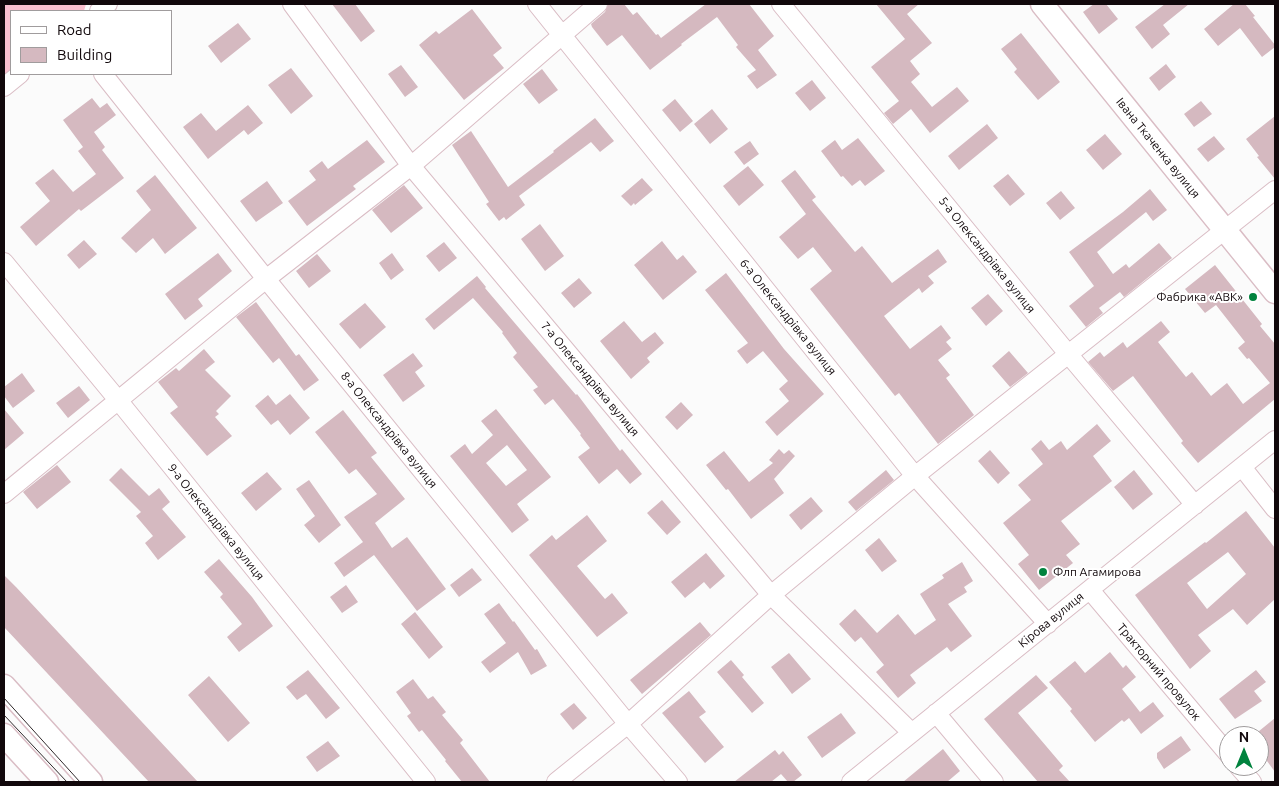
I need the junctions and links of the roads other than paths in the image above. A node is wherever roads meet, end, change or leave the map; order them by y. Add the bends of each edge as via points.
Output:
1 (292, 4) edge
2 (537, 4) edge
3 (598, 4) edge
4 (781, 4) edge
5 (1042, 4) edge
6 (562, 34) junction
7 (19, 75) edge
8 (104, 75) edge
9 (4, 87) edge
10 (411, 166) junction
11 (1275, 190) edge
12 (1225, 231) junction
13 (4, 262) edge
14 (266, 279) junction
15 (1275, 292) edge
16 (1069, 355) junction
17 (118, 400) junction
18 (1275, 440) edge
19 (1242, 467) junction
20 (915, 476) junction
21 (4, 494) edge
22 (1195, 505) junction
23 (1275, 509) edge
24 (1090, 590) junction
25 (771, 594) junction
26 (1048, 624) junction
27 (4, 686) edge
28 (936, 713) junction
29 (628, 724) junction
30 (912, 733) junction
31 (4, 735) edge
32 (1219, 743) edge
33 (48, 782) edge
34 (91, 782) edge
35 (426, 782) edge
36 (556, 782) edge
37 (678, 782) edge
38 (851, 782) edge
39 (994, 782) edge

1 - 10 street, 7-а Олександрівка вулиця
2 - 6 street, 6-а Олександрівка вулиця
3 - 6 street
4 - 16 street, 5-а Олександрівка вулиця
5 - 12 main road, Івана Ткаченка вулиця
6 - 10 street
6 - 20 street, 6-а Олександрівка вулиця
7 - 9 street
8 - 14 street, 8-а Олександрівка вулиця
10 - 14 street
10 - 25 street, 7-а Олександрівка вулиця
11 - 12 street
12 - 15 main road, Івана Ткаченка вулиця
12 - 16 street
13 - 17 street, 9-а Олександрівка вулиця
14 - 17 street
14 - 29 street, 8-а Олександрівка вулиця
16 - 20 street
16 - 22 street, 5-а Олександрівка вулиця
17 - 21 street
17 - 35 street, 9-а Олександрівка вулиця
18 - 19 street, Кірова вулиця
19 - 22 street, Кірова вулиця
19 - 23 street
20 - 25 street
20 - 26 street, 6-а Олександрівка вулиця
22 - 24 street, Кірова вулиця
24 - 26 street, Кірова вулиця
24 - 32 street, Тракторний провулок
25 - 29 street
25 - 30 street, 7-а Олександрівка вулиця
26 - 28 street, Кірова вулиця
27 - 34 main road
28 - 30 street, Кірова вулиця
28 - 39 street
29 - 36 street
29 - 37 street, 8-а Олександрівка вулиця
30 - 38 street, Кірова вулиця
31 - 33 main road

